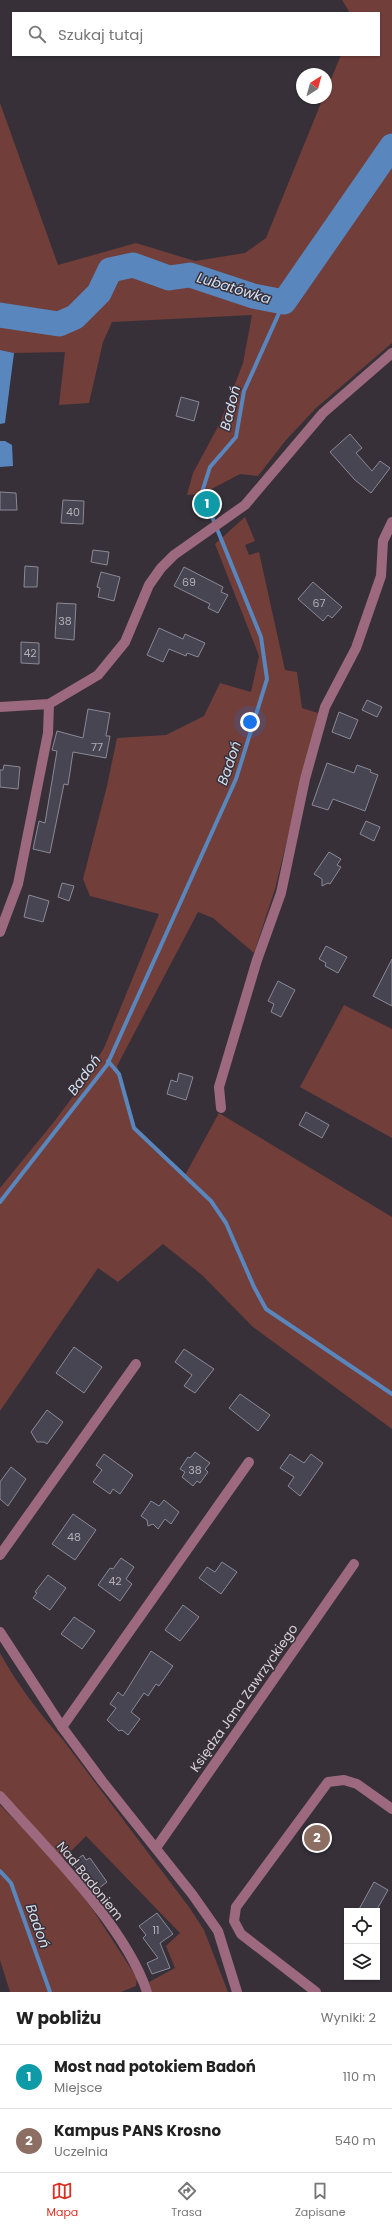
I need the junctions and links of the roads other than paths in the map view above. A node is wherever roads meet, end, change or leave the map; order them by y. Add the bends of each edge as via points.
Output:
1 (392, 353) edge
2 (392, 522) edge
3 (49, 704) junction
4 (0, 706) edge
5 (0, 932) edge
6 (221, 1108) dead end
7 (136, 1364) dead end
8 (249, 1462) dead end
9 (0, 1555) edge
10 (354, 1564) dead end
11 (0, 1632) edge
12 (62, 1727) junction
13 (0, 1796) edge
14 (392, 1809) edge
15 (156, 1848) junction
16 (147, 1992) edge
17 (237, 1992) edge
18 (316, 1992) edge

1 - 3 street via 323,413 245,505 174,555 161,568 149,585 125,642 98,676
2 - 6 street via 383,541 381,576 356,648 325,707 305,779 281,893 257,960 219,1087
3 - 4 street
3 - 5 street via 48,733 18,884
7 - 9 street
8 - 12 street
10 - 15 street, Księdza Jana Zawrzyckiego
11 - 12 street
12 - 15 street
13 - 16 street, Nad Badoniem via 102,1914 130,1956
14 - 18 street via 358,1784 344,1780 328,1782 236,1907 234,1921 241,1934
15 - 17 street via 218,1932

